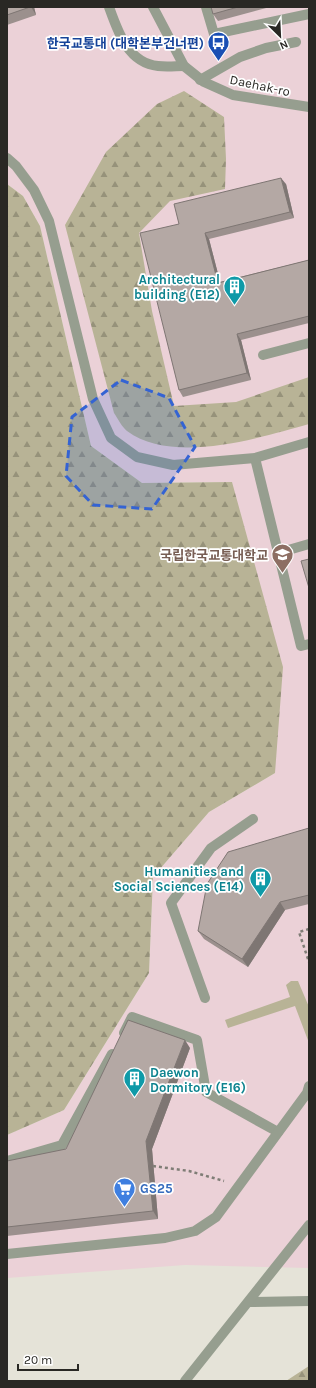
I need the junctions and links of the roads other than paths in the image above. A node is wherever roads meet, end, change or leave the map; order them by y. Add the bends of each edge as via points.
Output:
1 (109, 7) edge
2 (153, 7) edge
3 (206, 7) edge
4 (309, 14) edge
5 (296, 42) dead end
6 (184, 66) junction
7 (200, 80) junction
8 (309, 107) edge
9 (7, 158) edge
10 (309, 343) edge
11 (263, 355) dead end
12 (309, 442) edge
13 (255, 458) junction
14 (309, 544) edge
15 (278, 553) junction
16 (309, 644) edge
17 (253, 819) dead end
18 (205, 998) dead end
19 (309, 1086) edge
20 (278, 1132) junction
21 (7, 1161) edge
22 (309, 1225) edge
23 (7, 1254) edge
24 (309, 1301) edge
25 (249, 1302) junction
26 (186, 1381) edge

1 - 6 street via 126,46 139,60 158,66
2 - 6 street, Daehak-ro
3 - 4 street via 214,34
5 - 7 street via 240,57
6 - 7 street, Daehak-ro
7 - 8 street, Daehak-ro via 233,95
9 - 13 street via 34,190 49,221 93,399 111,438 137,457 173,465
10 - 11 street
12 - 13 street
13 - 15 street
14 - 15 street
15 - 16 street via 301,646
17 - 18 street via 211,848 171,903
19 - 20 street via 307,1093
20 - 21 street via 206,1092 197,1040 132,1017 62,1145
20 - 23 street via 216,1217 195,1231 165,1238
22 - 25 street
24 - 25 street
25 - 26 street

